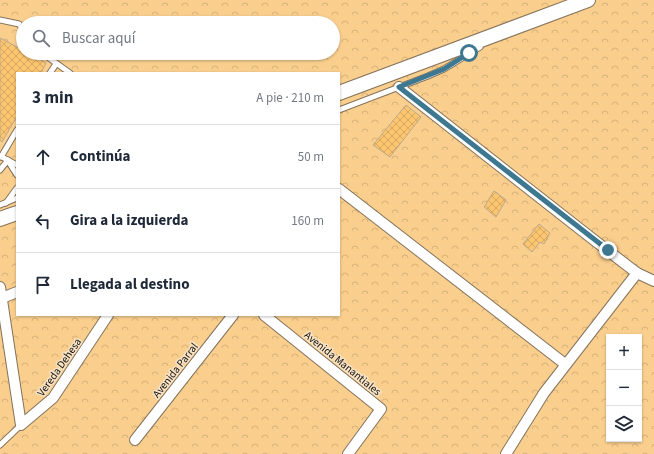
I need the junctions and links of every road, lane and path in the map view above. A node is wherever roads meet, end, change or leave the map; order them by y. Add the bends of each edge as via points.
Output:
1 (588, 0) edge
2 (0, 20) edge
3 (16, 23) edge
4 (508, 29) junction
5 (51, 60) edge
6 (56, 64) junction
7 (51, 72) edge
8 (68, 72) edge
9 (399, 87) junction
10 (340, 93) edge
11 (340, 110) edge
12 (16, 132) edge
13 (1, 156) edge
14 (8, 160) junction
15 (16, 164) edge
16 (0, 170) edge
17 (16, 173) edge
18 (16, 189) edge
19 (340, 190) edge
20 (16, 198) edge
21 (6, 203) junction
22 (0, 205) edge
23 (16, 213) edge
24 (0, 219) edge
25 (637, 273) junction
26 (654, 281) edge
27 (0, 287) edge
28 (16, 292) edge
29 (2, 298) junction
30 (107, 316) edge
31 (232, 316) edge
32 (265, 316) edge
33 (565, 364) junction
34 (20, 425) junction
35 (135, 440) dead end
36 (0, 446) edge
37 (348, 454) edge
38 (506, 454) edge

1 - 4 street
2 - 3 lane
4 - 9 lane via 444,69
4 - 10 street
5 - 6 lane
6 - 7 lane
6 - 8 lane
9 - 11 lane
9 - 25 street
12 - 13 lane
13 - 14 lane
14 - 15 lane
14 - 16 lane
14 - 17 lane
18 - 21 lane
19 - 33 street
20 - 21 lane
21 - 22 lane
23 - 24 street
25 - 26 street
25 - 33 street
27 - 29 street
28 - 29 street
29 - 34 street
30 - 34 street, Vereda Dehesa via 53,398
31 - 35 street, Avenida Parral
32 - 37 street, Avenida Manantiales via 381,409
33 - 38 street
34 - 36 lane

